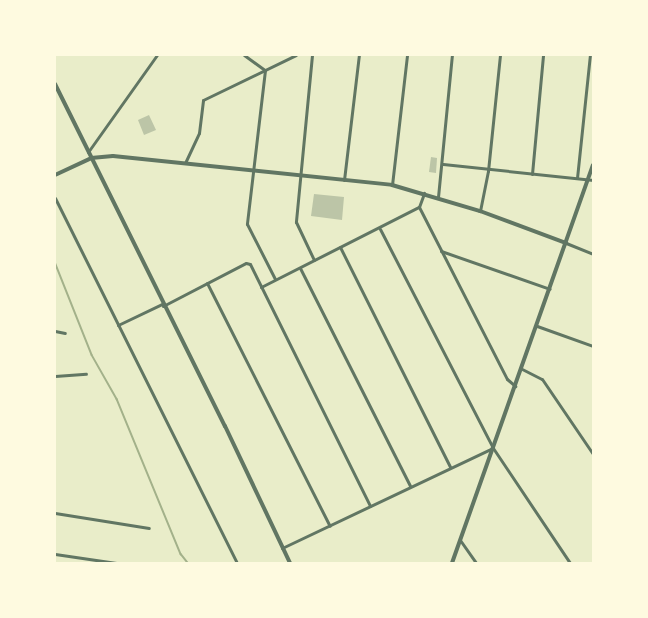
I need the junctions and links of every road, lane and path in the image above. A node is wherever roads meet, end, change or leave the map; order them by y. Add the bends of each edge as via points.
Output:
1 (157, 55) edge
2 (244, 55) edge
3 (296, 55) edge
4 (312, 55) edge
5 (358, 55) edge
6 (406, 55) edge
7 (452, 55) edge
8 (500, 55) edge
9 (543, 55) edge
10 (590, 55) edge
11 (265, 70) junction
12 (55, 84) edge
13 (88, 152) junction
14 (91, 158) junction
15 (185, 163) junction
16 (443, 164) junction
17 (593, 165) edge
18 (252, 170) junction
19 (488, 171) junction
20 (300, 174) junction
21 (532, 174) junction
22 (55, 175) edge
23 (577, 178) junction
24 (344, 180) junction
25 (590, 180) edge
26 (392, 185) junction
27 (424, 193) junction
28 (438, 197) junction
29 (55, 198) edge
30 (419, 207) junction
31 (480, 211) junction
32 (380, 228) junction
33 (566, 243) junction
34 (340, 247) junction
35 (441, 250) junction
36 (593, 254) edge
37 (314, 260) junction
38 (300, 268) junction
39 (275, 279) junction
40 (207, 283) junction
41 (261, 287) junction
42 (550, 289) junction
43 (163, 305) junction
44 (118, 325) junction
45 (537, 326) junction
46 (55, 332) edge
47 (65, 333) dead end
48 (593, 346) edge
49 (522, 369) junction
50 (86, 374) dead end
51 (55, 376) edge
52 (515, 386) junction
53 (493, 448) junction
54 (593, 454) edge
55 (450, 466) junction
56 (410, 486) junction
57 (370, 506) junction
58 (55, 513) edge
59 (330, 526) junction
60 (149, 528) dead end
61 (460, 540) junction
62 (282, 548) junction
63 (55, 554) edge
64 (116, 563) edge
65 (237, 563) edge
66 (290, 563) edge
67 (452, 563) edge
68 (476, 563) edge
69 (570, 563) edge

1 - 13 street
2 - 11 street
3 - 11 street
4 - 20 street
5 - 24 street
6 - 26 street
7 - 16 street
8 - 19 street
9 - 21 street
10 - 23 street
11 - 15 street via 203,100 199,133
11 - 18 street
12 - 13 street
13 - 14 street
14 - 15 street via 113,156
14 - 22 street
14 - 43 street
15 - 18 street
16 - 19 street
16 - 28 street
17 - 25 street
18 - 20 street
18 - 39 street via 247,224
19 - 21 street
19 - 31 street
20 - 24 street
20 - 37 street via 296,222
21 - 23 street
23 - 25 street
24 - 26 street
25 - 33 street
26 - 27 street
27 - 28 street
27 - 30 street
28 - 31 street
29 - 44 street
30 - 32 street
30 - 35 street
31 - 33 street
32 - 34 street
32 - 53 street
33 - 36 street
33 - 42 street
34 - 37 street
34 - 55 street
35 - 42 street
35 - 52 street via 506,377
37 - 38 street
38 - 39 street
38 - 56 street
39 - 41 street
40 - 41 street via 248,263
40 - 43 street
40 - 59 street
41 - 57 street
42 - 45 street
43 - 44 street
43 - 62 street via 225,426
44 - 65 street
45 - 48 street
45 - 49 street
46 - 47 street
49 - 52 street
49 - 54 street via 542,379
50 - 51 street
52 - 53 street
53 - 55 street
53 - 61 street
53 - 69 street
55 - 56 street
56 - 57 street
57 - 59 street
58 - 60 street
59 - 62 street
61 - 67 street
61 - 68 street
62 - 66 street
63 - 64 street

